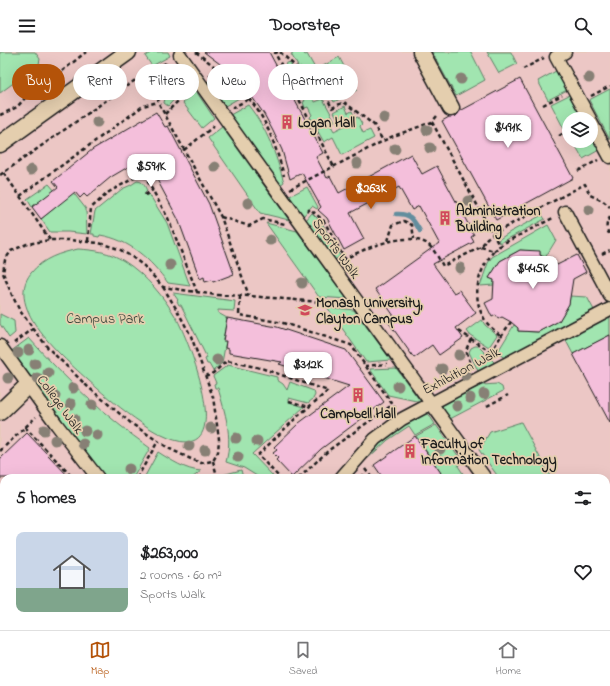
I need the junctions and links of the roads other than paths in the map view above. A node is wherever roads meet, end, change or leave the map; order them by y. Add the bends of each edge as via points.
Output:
1 (128, 52) edge
2 (421, 52) edge
3 (561, 54) edge
4 (180, 55) dead end
5 (444, 112) road end
6 (586, 112) edge
7 (598, 135) edge
8 (0, 144) edge
9 (609, 155) edge
10 (565, 212) road end
11 (610, 296) edge
12 (610, 309) edge
13 (2, 349) edge
14 (28, 385) junction
15 (431, 403) junction
16 (0, 412) edge
17 (95, 474) edge
18 (344, 474) edge
19 (482, 474) edge

1 - 8 street
2 - 5 street
3 - 6 street via 573,89
4 - 15 street, Sports Walk
7 - 9 street
10 - 11 street
12 - 15 street, Exhibition Walk
13 - 14 street, College Walk
14 - 16 street
14 - 17 street, College Walk
15 - 18 street, Exhibition Walk via 402,419 375,439
15 - 19 street, Sports Walk

